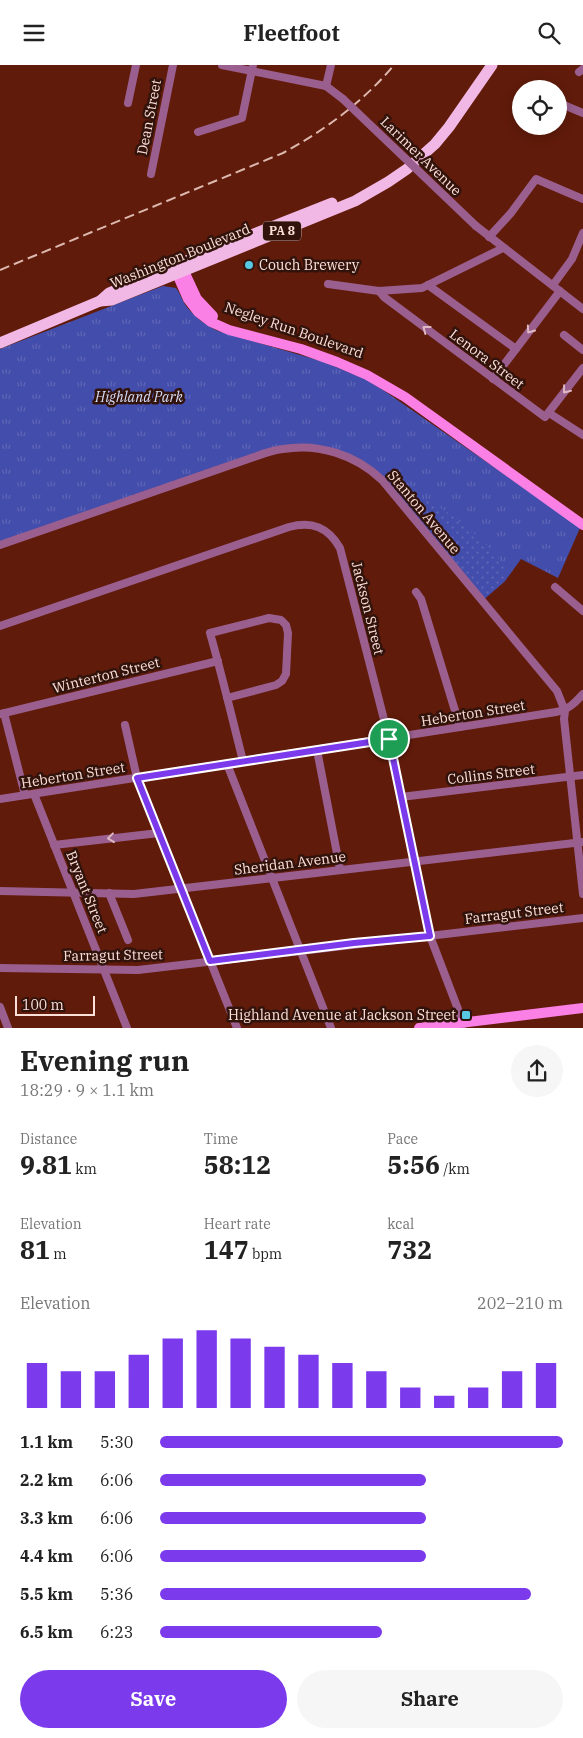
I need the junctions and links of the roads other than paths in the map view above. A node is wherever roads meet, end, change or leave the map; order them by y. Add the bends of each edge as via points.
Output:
1 (136, 65) edge
2 (173, 65) edge
3 (222, 65) edge
4 (331, 65) edge
5 (492, 65) edge
6 (252, 68) edge
7 (326, 86) junction
8 (128, 103) dead end
9 (567, 106) edge
10 (583, 113) edge
11 (198, 132) dead end
12 (151, 174) dead end
13 (583, 199) edge
14 (583, 233) edge
15 (489, 237) junction
16 (503, 248) junction
17 (179, 270) junction
18 (328, 285) dead end
19 (428, 285) junction
20 (553, 285) junction
21 (379, 291) junction
22 (560, 291) junction
23 (583, 309) edge
24 (564, 335) dead end
25 (0, 343) edge
26 (516, 349) junction
27 (583, 350) edge
28 (583, 368) edge
29 (493, 379) junction
30 (549, 413) junction
31 (583, 435) edge
32 (583, 518) edge
33 (583, 525) edge
34 (0, 545) edge
35 (555, 587) dead end
36 (416, 592) dead end
37 (583, 611) edge
38 (0, 625) edge
39 (218, 661) junction
40 (583, 694) edge
41 (227, 698) junction
42 (565, 711) junction
43 (2, 714) edge
44 (126, 725) dead end
45 (460, 727) junction
46 (389, 739) junction
47 (317, 750) junction
48 (243, 761) junction
49 (227, 764) junction
50 (583, 775) edge
51 (570, 777) junction
52 (137, 778) junction
53 (29, 794) junction
54 (401, 797) junction
55 (0, 799) edge
56 (159, 833) junction
57 (580, 842) edge
58 (54, 845) junction
59 (414, 861) junction
60 (340, 869) junction
61 (272, 877) junction
62 (181, 888) junction
63 (0, 891) edge
64 (74, 892) junction
65 (109, 893) junction
66 (583, 894) edge
67 (583, 918) edge
68 (430, 936) junction
69 (128, 940) dead end
70 (300, 951) junction
71 (210, 961) junction
72 (0, 968) edge
73 (104, 969) junction
74 (0, 1007) edge
75 (583, 1009) edge
76 (461, 1026) edge
77 (8, 1028) edge
78 (127, 1028) edge
79 (237, 1028) edge
80 (331, 1028) edge
81 (421, 1028) edge

1 - 8 street
2 - 12 street, Dean Street
3 - 6 street, Larimer Avenue
4 - 7 street
5 - 17 highway, Washington Boulevard / PA 8 via 449,127 407,169 378,187 281,222
6 - 7 street, Larimer Avenue
6 - 11 street via 242,118
7 - 15 street, Larimer Avenue, bridge
9 - 10 street
13 - 15 street via 536,179
14 - 20 street via 572,259
15 - 16 street, Larimer Avenue
16 - 19 street
16 - 20 street, Larimer Avenue
17 - 25 highway, Washington Boulevard / PA 8 via 112,301 100,301
17 - 32 main road, Negley Run Boulevard via 197,299 218,320 322,351 374,373 408,393
17 - 33 main road, Negley Run Boulevard via 191,303 211,322 229,331 326,357 377,380
18 - 21 street
19 - 21 street
19 - 26 street
20 - 22 street, Larimer Avenue
29 -> 21 street, Lenora Street
22 - 23 street, Larimer Avenue
22 -> 26 street
24 - 27 street
26 - 29 street
28 -> 30 street
29 - 30 street, Lenora Street via 545,417
30 - 31 street, Lenora Street
34 - 42 street, Stanton Avenue via 256,456 310,447 332,451 353,459 382,480 541,670 557,691
35 - 37 street
36 - 45 street via 421,599
38 - 46 street, Jackson Street via 289,527 311,525 329,533 340,548
39 - 41 street
39 - 41 street via 210,633 269,617 286,625 286,674 282,681
39 - 43 street, Winterton Street
40 - 42 street
41 - 48 street
42 - 45 street, Heberton Street
42 - 51 street, Stanton Avenue
43 - 53 street, Bryant Street
44 - 52 street
45 - 46 street, Heberton Street
46 - 47 street, Heberton Street
46 - 54 street, Jackson Street
47 - 48 street, Heberton Street
47 - 60 street
48 - 49 street, Heberton Street
49 - 52 street, Heberton Street
49 - 61 street
50 - 51 street, Collins Street
51 - 54 street, Collins Street
51 - 57 street, Stanton Avenue
52 - 53 street, Heberton Street
52 - 56 street
53 - 55 street, Heberton Street
53 - 58 street, Bryant Street
54 - 59 street, Jackson Street
56 -> 58 street
56 - 62 street
57 - 59 street, Sheridan Avenue
57 - 66 street, Stanton Avenue
58 - 64 street, Bryant Street
59 - 60 street, Sheridan Avenue
59 - 68 street, Jackson Street
60 - 61 street, Sheridan Avenue
61 - 62 street, Sheridan Avenue
61 - 70 street
62 - 65 street, Sheridan Avenue via 134,894
62 - 71 street
63 - 64 street, Sheridan Avenue
64 - 65 street, Sheridan Avenue
64 - 73 street, Bryant Street
65 - 69 street
67 - 68 street, Farragut Street
68 - 70 street, Farragut Street
68 - 76 street, Jackson Street via 461,1017
70 - 71 street, Farragut Street
70 - 80 street
71 - 73 street, Farragut Street via 138,970
71 - 79 street
72 - 73 street, Farragut Street
73 - 78 street, Bryant Street
74 - 77 street
75 - 76 main road
76 - 81 main road

